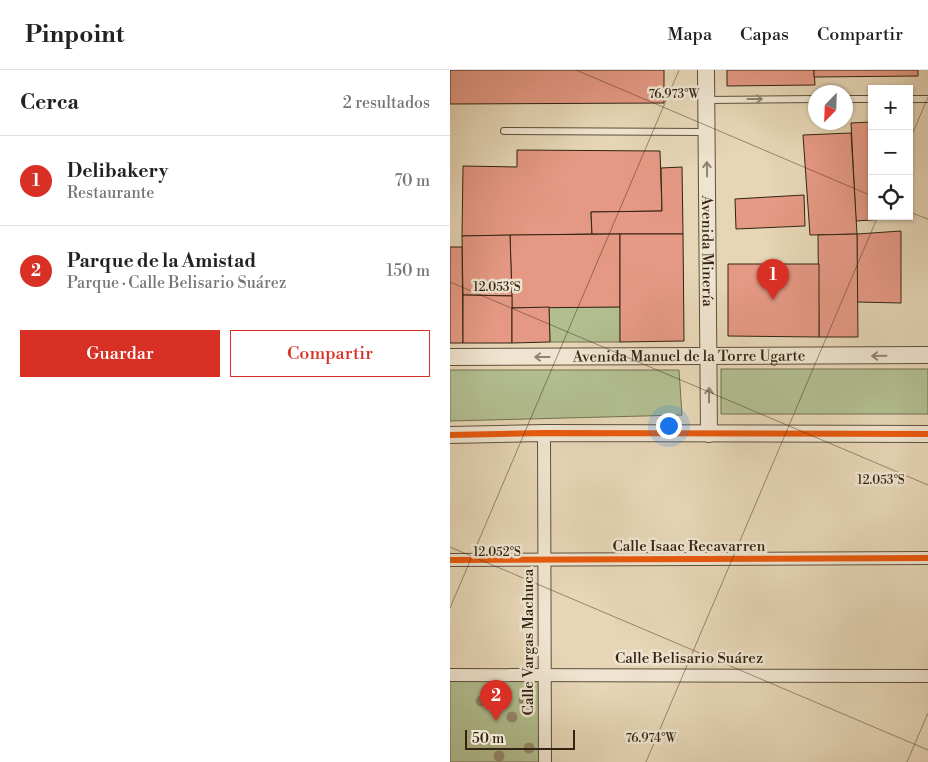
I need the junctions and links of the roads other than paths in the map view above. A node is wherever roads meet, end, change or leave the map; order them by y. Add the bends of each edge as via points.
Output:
1 (706, 70) edge
2 (808, 99) edge
3 (853, 99) edge
4 (868, 99) edge
5 (913, 99) edge
6 (928, 99) edge
7 (706, 100) junction
8 (504, 131) dead end
9 (707, 132) junction
10 (928, 355) edge
11 (709, 357) junction
12 (450, 358) edge
13 (544, 433) junction
14 (708, 434) junction
15 (928, 434) edge
16 (450, 435) edge
17 (928, 558) edge
18 (544, 559) junction
19 (450, 560) edge
20 (545, 674) junction
21 (450, 675) edge
22 (928, 676) edge
23 (545, 762) edge

1 - 7 street, Avenida Minería
7 -> 2 lane
3 - 4 lane
5 - 6 lane
7 - 9 street, Avenida Minería
8 - 9 lane
11 -> 9 street, Avenida Minería
10 -> 11 street, Avenida Manuel de la Torre Ugarte
11 -> 12 street, Avenida Manuel de la Torre Ugarte
14 -> 11 street, Avenida Minería
13 - 14 street
13 - 16 street
13 - 18 street, Calle Vargas Machuca
14 - 15 street
17 - 18 street, Calle Isaac Recavarren
18 - 19 street, Calle Isaac Recavarren
18 - 20 street, Calle Vargas Machuca
20 - 21 street, Calle Belisario Suárez
20 - 22 street, Calle Belisario Suárez
20 - 23 street, Calle Vargas Machuca

